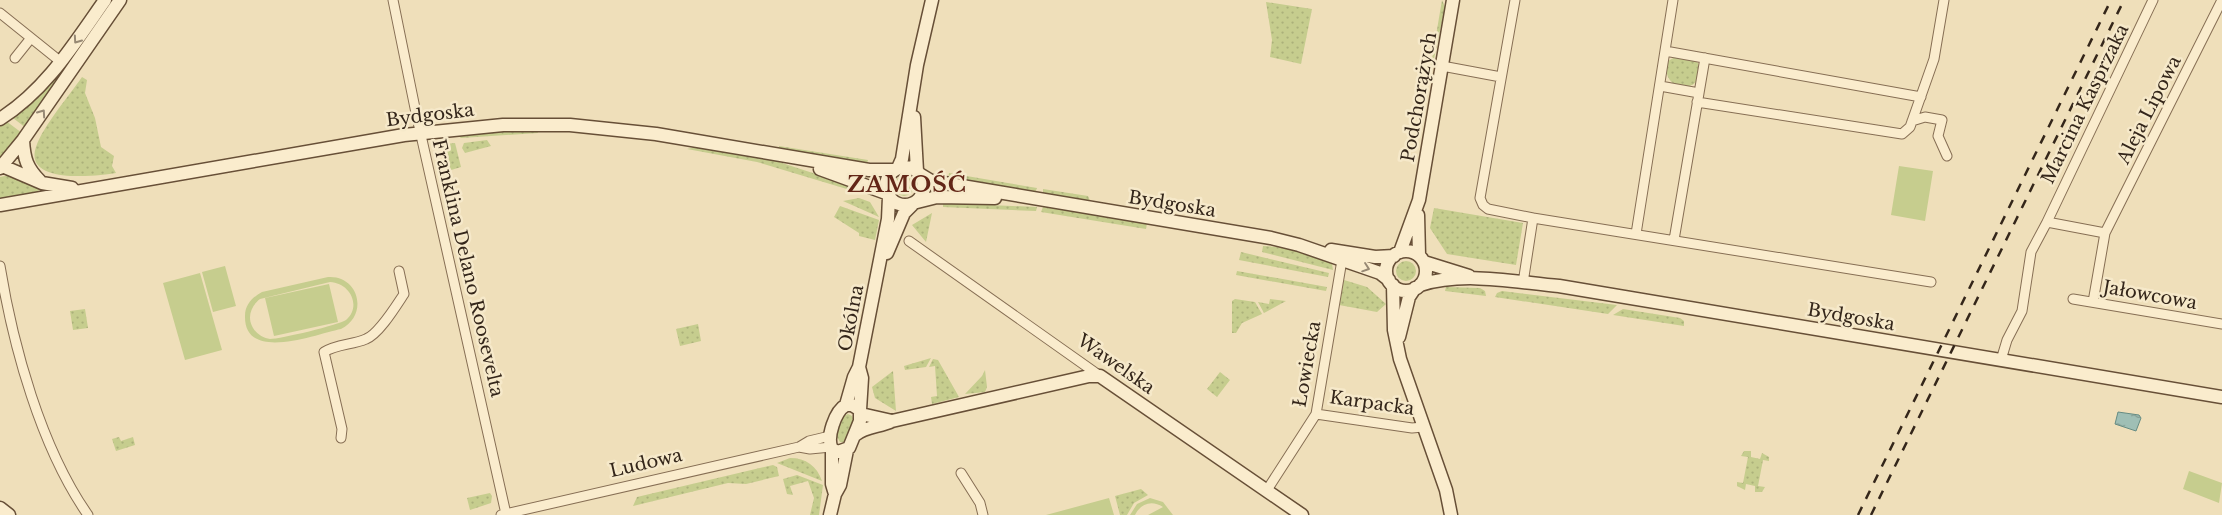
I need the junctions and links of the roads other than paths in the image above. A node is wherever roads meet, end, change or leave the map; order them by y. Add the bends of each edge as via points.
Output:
1 (105, 0) edge
2 (120, 0) edge
3 (393, 0) edge
4 (932, 0) edge
5 (1453, 0) edge
6 (1515, 0) edge
7 (1673, 0) edge
8 (1944, 0) edge
9 (2153, 0) edge
10 (2222, 0) edge
11 (0, 13) edge
12 (32, 38) junction
13 (1666, 51) junction
14 (15, 58) dead end
15 (1705, 58) junction
16 (61, 62) junction
17 (1442, 66) junction
18 (1501, 77) junction
19 (1660, 86) junction
20 (913, 97) junction
21 (1921, 97) junction
22 (1698, 98) junction
23 (0, 119) edge
24 (1912, 121) junction
25 (421, 133) junction
26 (23, 140) junction
27 (774, 155) junction
28 (1947, 156) dead end
29 (1, 166) edge
30 (896, 169) junction
31 (919, 173) junction
32 (42, 183) junction
33 (92, 188) junction
34 (887, 195) junction
35 (1040, 200) junction
36 (1419, 200) junction
37 (914, 203) junction
38 (0, 205) edge
39 (1533, 218) junction
40 (2047, 222) junction
41 (2105, 233) junction
42 (1636, 234) junction
43 (1674, 240) junction
44 (909, 241) dead end
45 (1299, 245) junction
46 (1397, 254) junction
47 (1421, 259) junction
48 (1342, 260) junction
49 (0, 266) edge
50 (399, 271) dead end
51 (878, 277) junction
52 (1473, 278) junction
53 (1523, 282) junction
54 (1931, 282) dead end
55 (1391, 283) junction
56 (1418, 287) junction
57 (2073, 299) dead end
58 (2093, 302) junction
59 (2222, 324) edge
60 (1397, 344) junction
61 (2001, 360) junction
62 (860, 367) junction
63 (1100, 376) junction
64 (2222, 397) edge
65 (846, 406) junction
66 (863, 410) junction
67 (1316, 414) junction
68 (892, 421) junction
69 (1423, 427) junction
70 (856, 434) junction
71 (341, 438) dead end
72 (831, 444) junction
73 (799, 446) junction
74 (817, 449) junction
75 (848, 450) junction
76 (832, 465) junction
77 (961, 472) dead end
78 (1267, 490) junction
79 (835, 494) junction
80 (0, 508) edge
81 (520, 513) edge
82 (503, 514) edge
83 (8, 515) edge
84 (88, 515) edge
85 (830, 515) edge
86 (983, 515) edge
87 (1302, 515) edge
88 (1451, 515) edge

1 -> 16 street
26 -> 2 street
3 - 25 street, Franklina Delano Roosevelta
4 - 20 street
5 - 17 street, Podchorążych
6 - 18 street
7 - 13 street
8 - 21 street via 1934,59
9 - 40 street, Marcina Kasprzaka
10 - 41 street, Aleja Lipowa
11 - 12 street
12 - 14 street
12 - 16 street
13 - 15 street
13 - 19 street
15 - 21 street
15 - 22 street
16 - 23 street via 30,98
17 - 18 street
17 - 36 street, Podchorążych
18 - 39 street via 1481,202 1488,209
19 - 22 street
19 - 42 street
20 - 30 street
20 - 31 street
21 - 24 street
22 - 24 street via 1899,134 1907,131
22 - 43 street
24 - 28 street via 1925,117 1942,120 1938,136
25 - 27 street, Bydgoska via 496,125 562,125 656,134
25 - 33 street, Bydgoska
25 - 82 street, Franklina Delano Roosevelta
26 - 29 street
26 - 32 street via 27,166
27 - 30 street, Bydgoska via 873,171
27 - 34 street, Bydgoska via 838,174
29 - 32 street, Bydgoska
30 - 31 street via 908,167
30 - 34 street via 885,183
31 - 35 street, Bydgoska via 930,180
31 - 37 street via 924,188
32 - 33 street, Bydgoska
33 - 38 street, Bydgoska
34 - 37 street via 901,205
34 - 51 street, Okólna via 888,216
35 - 37 street, Bydgoska via 929,197
35 - 45 street, Bydgoska
36 - 46 street, Podchorążych
36 - 47 street, Podchorążych
37 - 51 street, Okólna via 899,223
39 - 42 street
39 - 53 street
40 - 41 street
40 - 61 street via 2031,252 2022,310
41 - 58 street, Aleja Lipowa
42 - 43 street
43 - 54 street
44 - 63 street, Wawelska
45 - 46 street, Bydgoska via 1375,257
45 - 48 street, Bydgoska
46 - 47 street via 1409,251
46 - 55 street via 1387,270
47 - 52 street, Bydgoska
47 - 56 street via 1426,275
48 -> 55 street, Bydgoska via 1380,273
48 - 67 street, Łowiecka
49 - 84 street via 8,317 48,440 72,492
50 - 71 street via 404,294 388,318 368,339 332,347 324,352 342,429
51 - 62 street, Okólna
52 - 53 street, Bydgoska
52 - 56 street, Bydgoska via 1430,282
53 - 61 street, Bydgoska
55 - 56 street via 1404,290
55 - 60 street, Karpacka
56 - 60 street, Karpacka via 1409,297
57 - 58 street, Jałowcowa
58 - 59 street, Jałowcowa
60 - 69 street, Karpacka
61 - 64 street, Bydgoska
62 - 65 street, Okólna
62 - 66 street, Okólna
63 - 68 street
63 - 78 street, Wawelska
65 - 66 street
65 - 72 street, Okólna via 838,412
66 - 68 street
66 - 70 street, Okólna
67 - 69 street, Karpacka
67 - 78 street, Łowiecka
68 - 70 street
69 - 88 street, Karpacka via 1446,490
70 - 75 street, Okólna
72 - 73 street, Ludowa via 809,441
72 - 74 street, Ludowa
72 - 75 street via 841,453
72 - 76 street
73 - 74 street, Ludowa
73 - 81 street, Ludowa
74 - 76 street
75 - 79 street
76 - 79 street
77 - 86 street via 980,503
78 - 87 street, Wawelska
79 - 85 street
80 - 83 street
81 - 82 street, Ludowa

